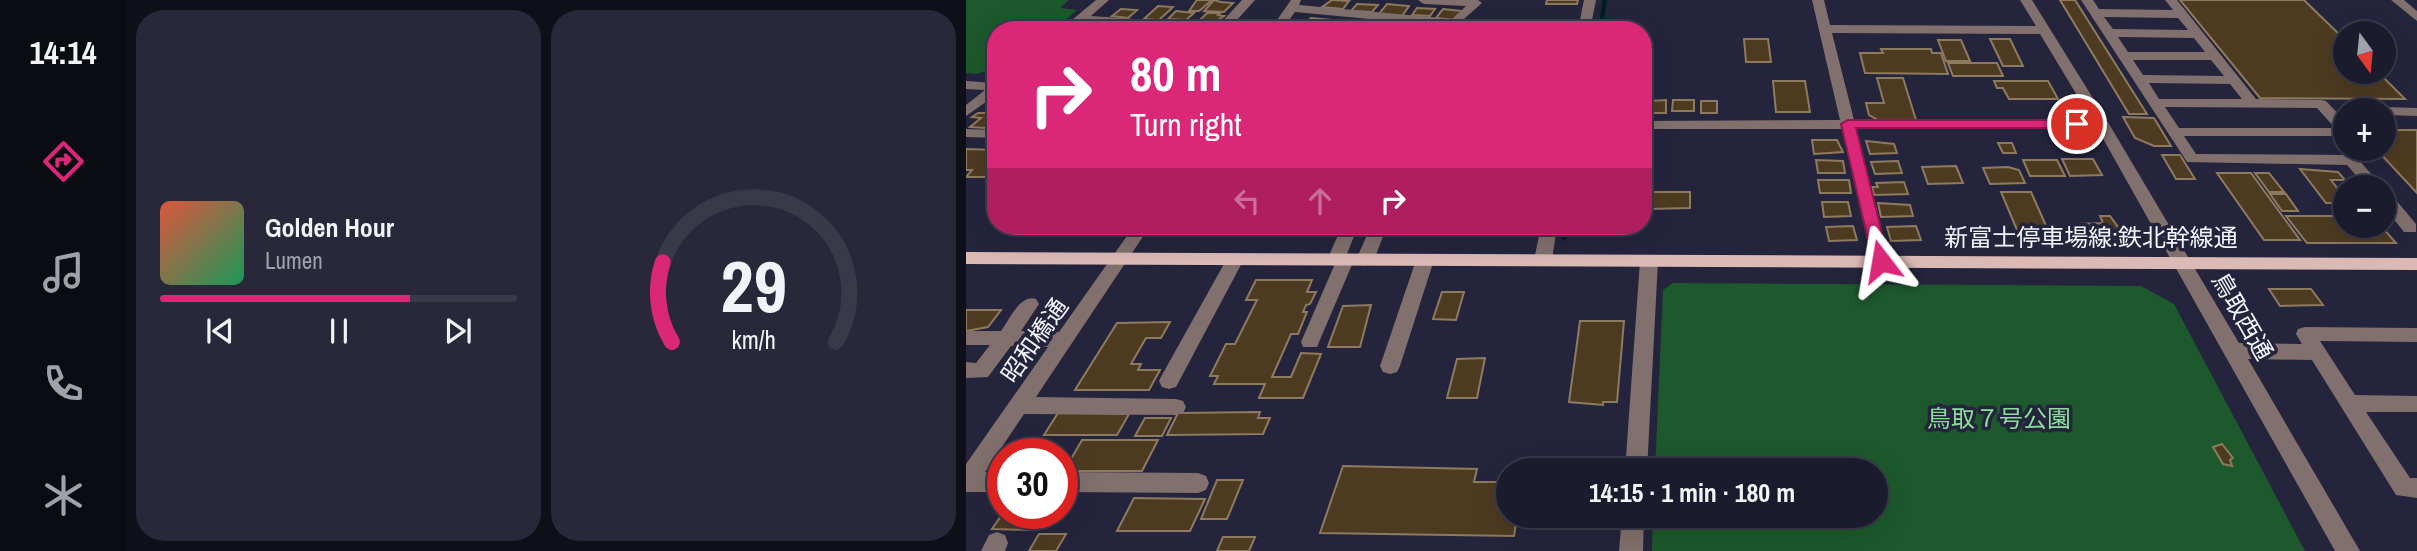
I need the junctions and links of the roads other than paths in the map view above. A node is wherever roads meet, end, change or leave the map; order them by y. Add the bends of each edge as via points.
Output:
1 (1103, 0) edge
2 (1249, 0) edge
3 (1424, 0) edge
4 (1590, 0) edge
5 (1818, 0) edge
6 (2026, 0) edge
7 (2087, 0) edge
8 (2171, 0) edge
9 (2397, 0) edge
10 (1294, 4) edge
11 (2095, 13) junction
12 (2182, 14) junction
13 (2417, 17) edge
14 (1079, 19) junction
15 (1077, 21) edge
16 (1108, 21) edge
17 (1229, 21) edge
18 (1282, 21) edge
19 (1438, 21) edge
20 (1457, 21) edge
21 (1586, 21) edge
22 (1825, 29) junction
23 (2044, 30) junction
24 (2108, 33) junction
25 (2197, 34) junction
26 (2124, 56) junction
27 (2215, 57) junction
28 (2139, 79) junction
29 (2234, 80) junction
30 (966, 85) edge
31 (987, 87) edge
32 (987, 95) edge
33 (2155, 103) junction
34 (2252, 103) junction
35 (2328, 111) junction
36 (2333, 111) edge
37 (2396, 111) edge
38 (966, 112) edge
39 (2417, 112) edge
40 (2333, 117) edge
41 (1848, 124) junction
42 (2102, 124) junction
43 (1652, 125) edge
44 (2174, 132) junction
45 (2326, 132) junction
46 (2333, 132) edge
47 (966, 133) edge
48 (987, 134) edge
49 (2333, 140) edge
50 (2333, 160) edge
51 (2352, 161) edge
52 (2364, 175) edge
53 (2396, 211) edge
54 (2410, 228) dead end
55 (1136, 235) edge
56 (1348, 235) edge
57 (1375, 235) edge
58 (1547, 235) edge
59 (966, 258) edge
60 (1120, 259) junction
61 (1235, 259) junction
62 (1341, 260) junction
63 (1365, 260) junction
64 (1425, 260) junction
65 (1543, 260) junction
66 (1649, 261) junction
67 (1881, 261) junction
68 (2183, 262) junction
69 (2417, 264) edge
70 (1030, 304) dead end
71 (2417, 335) edge
72 (966, 338) edge
73 (1006, 338) junction
74 (1065, 340) junction
75 (1310, 342) dead end
76 (2234, 351) junction
77 (2317, 352) junction
78 (1390, 366) dead end
79 (966, 370) edge
80 (1169, 382) dead end
81 (2350, 403) junction
82 (2417, 404) edge
83 (1019, 405) junction
84 (1176, 407) dead end
85 (1637, 458) edge
86 (968, 477) edge
87 (987, 480) edge
88 (1078, 482) edge
89 (1198, 483) dead end
90 (2417, 488) edge
91 (1632, 528) edge
92 (1631, 551) edge
93 (2348, 551) edge

1 - 14 street
2 - 17 street
3 - 20 street via 1476,3
4 - 21 street
5 - 22 street
6 - 23 street, 鳥取西通
7 - 11 street
8 - 12 street
9 - 13 street
10 - 18 street
10 - 19 street
11 - 12 street
11 - 24 street
12 - 25 street
14 - 15 street
14 - 16 street
22 - 23 street
22 - 41 street
23 - 42 street, 鳥取西通
24 - 25 street
24 - 26 street
25 - 27 street
26 - 27 street
26 - 28 street
27 - 29 street
28 - 29 street
28 - 33 street
29 - 34 street
30 - 31 street
32 - 38 street
33 - 34 street
33 - 44 street
34 - 35 street via 2321,104
35 - 36 street
35 - 40 street
37 - 39 street
41 - 42 street
41 - 43 street
41 - 67 street
42 - 68 street, 鳥取西通
44 - 45 street
44 - 50 street via 2192,159
45 - 46 street
45 - 49 street
47 - 48 street
51 - 52 street
53 - 54 street
55 - 60 street, 昭和橋通
56 - 62 street
57 - 63 street
58 - 65 street
59 - 60 main road, 新富士停車場線:鉄北幹線通
60 - 61 main road, 新富士停車場線:鉄北幹線通
60 - 74 street, 昭和橋通
61 - 62 main road, 新富士停車場線:鉄北幹線通
61 - 80 street
62 - 63 main road, 新富士停車場線:鉄北幹線通
62 - 75 street
63 - 64 main road, 新富士停車場線:鉄北幹線通
64 - 65 main road, 新富士停車場線:鉄北幹線通
64 - 78 street
65 - 66 main road, 新富士停車場線:鉄北幹線通
66 - 67 main road, 新富士停車場線:鉄北幹線通
66 - 85 street
67 - 68 main road, 新富士停車場線:鉄北幹線通
68 - 69 main road, 新富士停車場線:鉄北幹線通
68 - 76 street, 鳥取西通
70 - 73 street
71 - 77 street via 2305,334
72 - 73 street
73 - 74 street
73 - 79 street via 981,371
74 - 83 street, 昭和橋通
76 - 77 street
76 - 93 street, 鳥取西通
77 - 81 street
81 - 82 street
81 - 90 street via 2404,488
83 - 84 street
83 - 86 street, 昭和橋通
86 - 87 street
88 - 89 street
91 - 92 street

